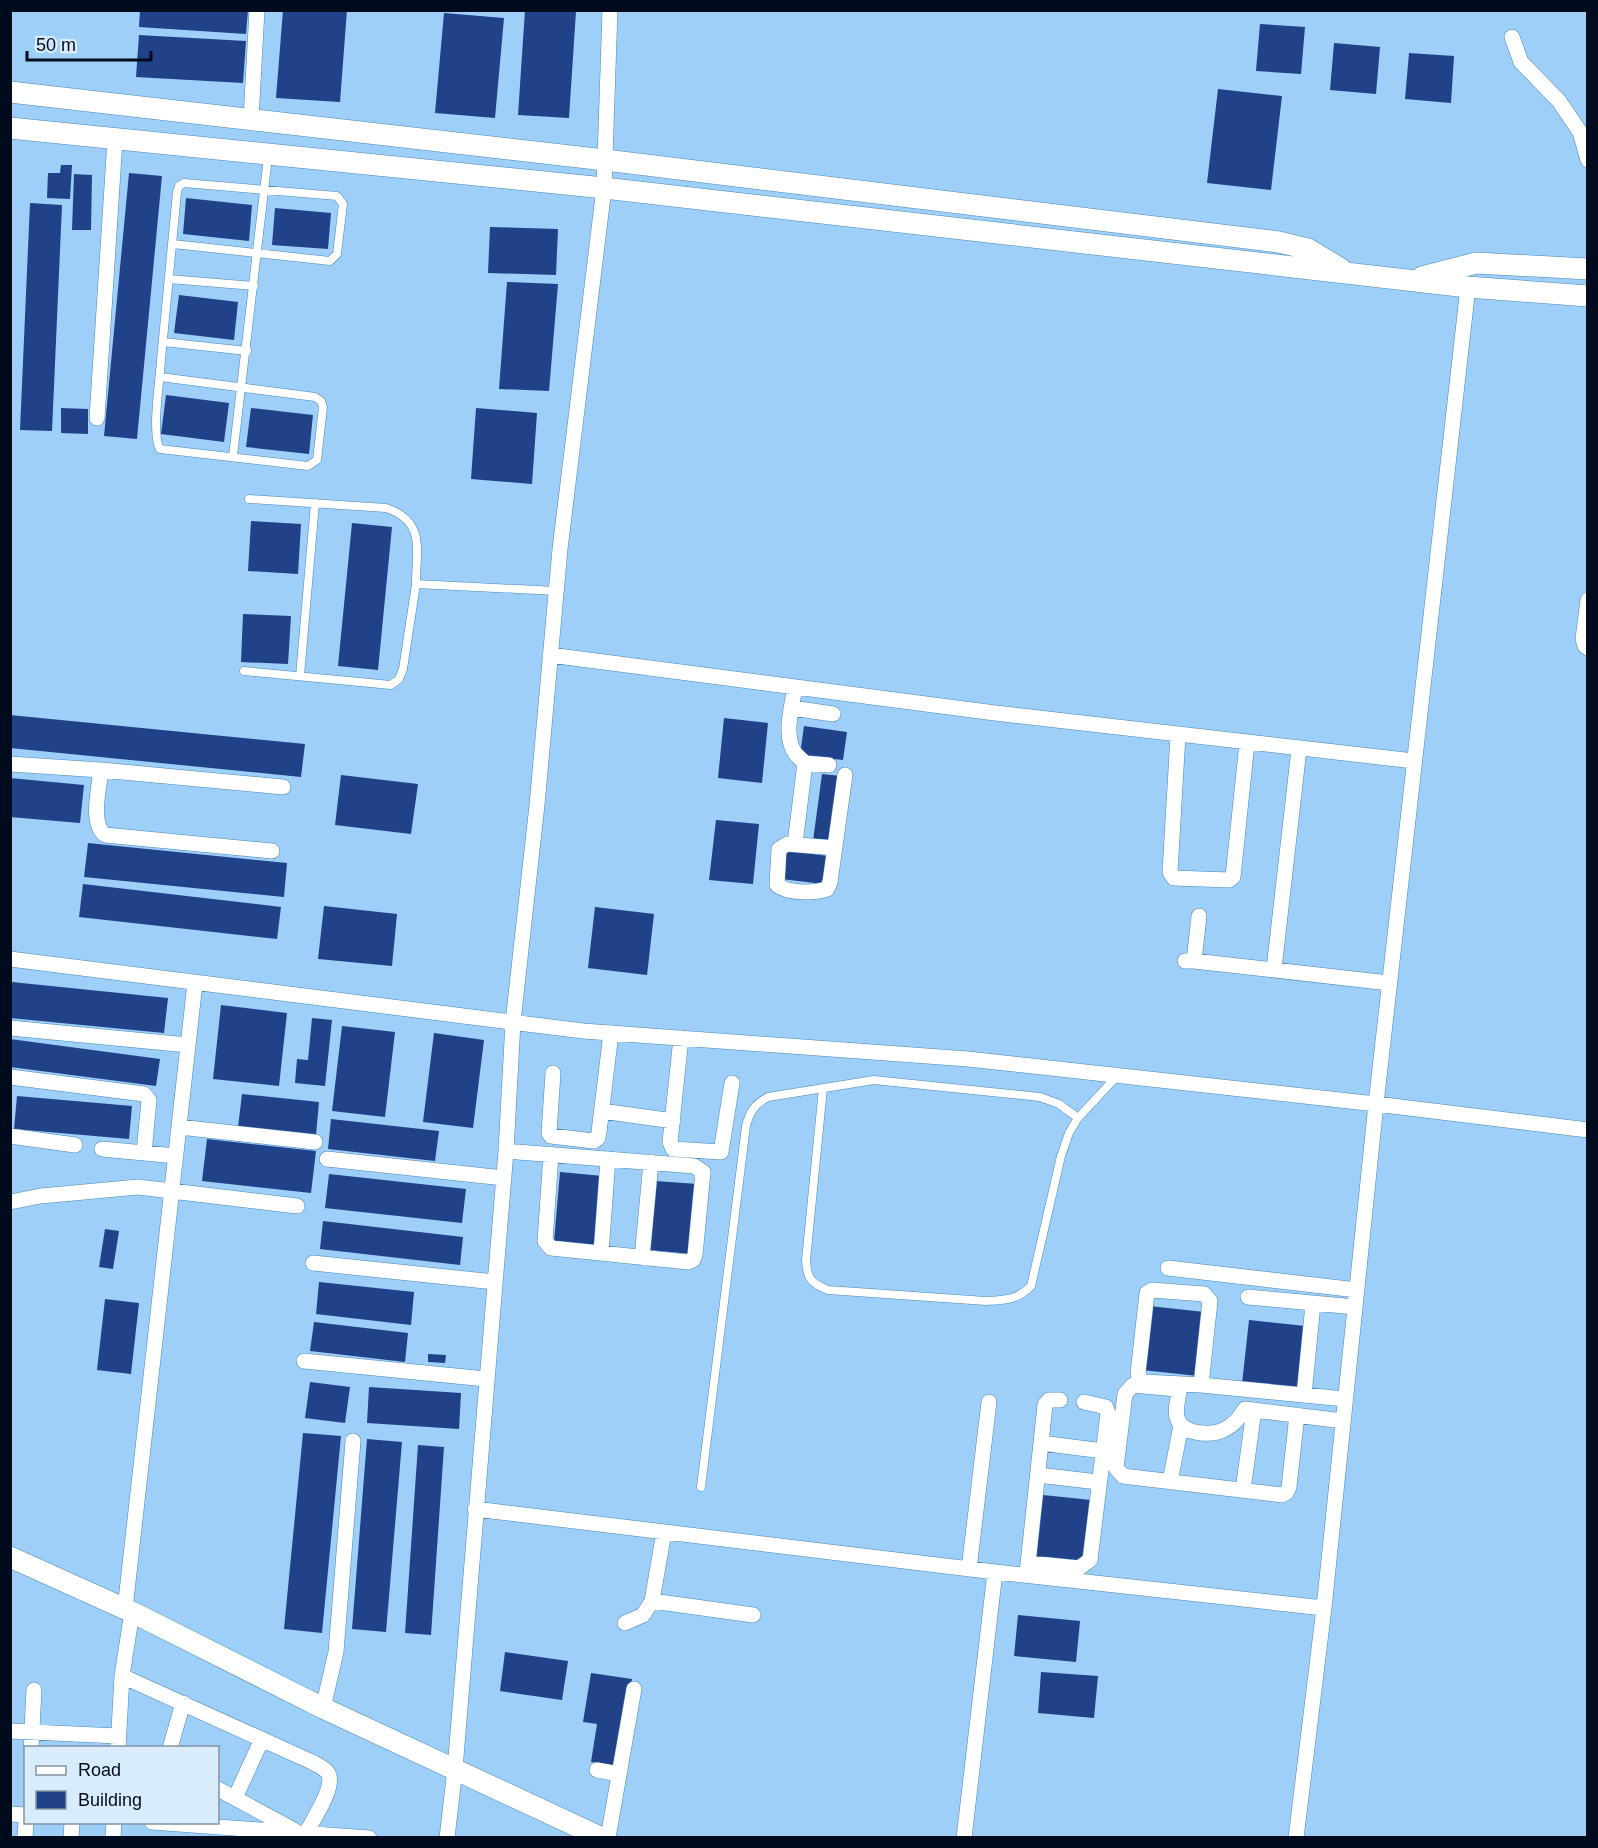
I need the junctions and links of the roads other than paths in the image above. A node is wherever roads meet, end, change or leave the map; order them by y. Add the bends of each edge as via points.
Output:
1 (257, 10) edge
2 (610, 10) edge
3 (1512, 38) dead end
4 (10, 92) edge
5 (251, 119) junction
6 (10, 128) edge
7 (115, 140) junction
8 (269, 155) junction
9 (605, 160) junction
10 (1587, 160) edge
11 (604, 188) junction
12 (265, 190) junction
13 (172, 244) junction
14 (258, 252) junction
15 (1587, 269) edge
16 (1347, 273) junction
17 (169, 279) junction
18 (1410, 280) junction
19 (254, 286) junction
20 (1468, 287) junction
21 (1587, 296) edge
22 (163, 342) junction
23 (246, 351) junction
24 (160, 377) junction
25 (243, 387) junction
26 (97, 418) dead end
27 (233, 456) junction
28 (249, 499) dead end
29 (315, 503) junction
30 (416, 584) junction
31 (556, 591) junction
32 (1587, 600) edge
33 (1587, 648) edge
34 (550, 655) junction
35 (244, 671) dead end
36 (300, 676) junction
37 (795, 687) junction
38 (792, 708) junction
39 (833, 714) dead end
40 (1178, 735) junction
41 (1247, 743) junction
42 (1299, 749) junction
43 (1414, 761) junction
44 (805, 763) junction
45 (10, 764) edge
46 (829, 765) dead end
47 (101, 770) junction
48 (845, 775) dead end
49 (283, 787) dead end
50 (795, 844) junction
51 (835, 848) junction
52 (272, 851) dead end
53 (1199, 916) dead end
54 (10, 959) edge
55 (1274, 969) junction
56 (195, 983) junction
57 (1389, 983) junction
58 (513, 1022) junction
59 (10, 1028) edge
60 (611, 1033) junction
61 (681, 1038) junction
62 (188, 1045) junction
63 (553, 1073) dead end
64 (1117, 1076) junction
65 (10, 1077) edge
66 (732, 1083) dead end
67 (823, 1088) junction
68 (1376, 1104) junction
69 (602, 1111) junction
70 (1078, 1118) junction
71 (673, 1121) junction
72 (179, 1127) junction
73 (1587, 1130) edge
74 (10, 1136) edge
75 (315, 1142) dead end
76 (75, 1145) dead end
77 (102, 1149) dead end
78 (506, 1151) junction
79 (144, 1153) junction
80 (551, 1154) junction
81 (176, 1156) junction
82 (327, 1159) dead end
83 (608, 1159) junction
84 (651, 1162) junction
85 (504, 1178) junction
86 (172, 1191) junction
87 (10, 1202) edge
88 (297, 1206) dead end
89 (601, 1253) junction
90 (642, 1258) junction
91 (313, 1263) dead end
92 (1168, 1268) dead end
93 (495, 1282) junction
94 (1357, 1290) junction
95 (1248, 1297) dead end
96 (1313, 1304) junction
97 (1355, 1308) junction
98 (304, 1361) dead end
99 (486, 1379) junction
100 (1201, 1385) junction
101 (1304, 1395) junction
102 (1346, 1399) junction
103 (1060, 1400) dead end
104 (990, 1402) dead end
105 (1084, 1402) dead end
106 (1254, 1410) junction
107 (1298, 1415) junction
108 (1343, 1421) junction
109 (1181, 1425) junction
110 (353, 1441) dead end
111 (1041, 1443) junction
112 (1103, 1451) junction
113 (1038, 1475) junction
114 (1098, 1482) junction
115 (1170, 1482) junction
116 (701, 1487) dead end
117 (1243, 1490) junction
118 (475, 1509) junction
119 (664, 1532) junction
120 (10, 1557) edge
121 (969, 1569) junction
122 (1028, 1569) junction
123 (995, 1572) junction
124 (652, 1601) junction
125 (1324, 1608) junction
126 (128, 1611) junction
127 (753, 1615) dead end
128 (625, 1623) dead end
129 (122, 1676) junction
130 (634, 1689) dead end
131 (34, 1690) dead end
132 (183, 1703) junction
133 (323, 1708) junction
134 (10, 1731) edge
135 (32, 1732) junction
136 (262, 1739) junction
137 (78, 1741) edge
138 (118, 1742) edge
139 (31, 1746) edge
140 (171, 1746) edge
141 (455, 1769) junction
142 (597, 1770) dead end
143 (619, 1774) junction
144 (219, 1790) edge
145 (236, 1798) junction
146 (161, 1828) edge
147 (211, 1832) edge
148 (258, 1834) edge
149 (304, 1835) edge
150 (363, 1837) edge
151 (369, 1838) edge
152 (447, 1838) edge
153 (602, 1838) edge
154 (608, 1838) edge
155 (964, 1838) edge
156 (1296, 1838) edge

1 - 5 street
2 - 9 street
3 - 10 street via 1521,62 1559,101 1580,132
4 - 5 street
5 - 9 street
6 - 7 street
7 - 8 street
7 - 26 street
8 - 11 street
8 - 12 lane
9 - 11 street
9 - 16 street via 1279,242 1308,249
11 - 16 street
11 - 31 street
12 - 13 lane via 184,183 177,192
12 - 14 lane
12 - 14 lane via 337,196 343,204 337,254 330,261
13 - 14 lane
13 - 17 lane
14 - 19 lane
15 - 18 street via 1476,262
16 - 18 street
17 - 19 lane
17 - 22 lane
18 - 20 street
19 - 23 lane
20 - 21 street
20 - 43 street
22 - 23 lane
22 - 24 lane
23 - 25 lane
24 - 25 lane
24 - 27 lane via 155,436 160,449
25 - 27 lane
25 - 27 lane via 321,400 317,460 308,466
28 - 29 lane
29 - 30 lane via 386,508 405,518 417,534
29 - 36 lane
30 - 31 lane
30 - 36 lane via 399,679 391,685
31 - 34 street
32 - 33 street via 1583,639
34 - 37 street
34 - 58 street
35 - 36 lane
37 - 38 street
37 - 40 street
38 - 39 street
38 - 44 street via 791,745
40 - 41 street
40 - 41 street via 1170,872 1174,878 1233,877
41 - 42 street
42 - 43 street
42 - 55 street
43 - 57 street
44 - 46 street
44 - 50 street
45 - 47 street
47 - 49 street
47 - 52 street via 96,821 105,835
48 - 51 street
50 - 51 street
50 - 51 street via 779,849 777,885 782,889 827,889
53 - 55 street via 1190,961
54 - 56 street
55 - 57 street
56 - 58 street
56 - 62 street
57 - 68 street
58 - 60 street
58 - 78 street
59 - 62 street
60 - 61 street
60 - 69 street
61 - 64 street via 968,1059
61 - 71 street
62 - 72 street
63 - 69 street via 551,1136 594,1141 598,1138
64 - 68 street
64 - 70 lane
65 - 79 street via 144,1094 149,1100
66 - 71 street via 720,1152 673,1149
67 - 70 lane via 873,1080 1010,1093 1040,1097 1059,1104
67 - 70 lane via 806,1260 807,1274 815,1285 828,1290 986,1301 1022,1295 1031,1286 1061,1156
67 - 116 lane via 768,1097 750,1113
68 - 73 street
68 - 94 street
69 - 71 street
72 - 75 street
72 - 81 street
74 - 76 street
77 - 79 street
78 - 80 street
78 - 85 street
79 - 81 street
80 - 83 street
80 - 89 street via 545,1241 551,1248
81 - 86 street
82 - 85 street
83 - 84 street
83 - 89 street
84 - 90 street
84 - 90 street via 694,1166 703,1172 693,1260
85 - 93 street
86 - 87 street via 138,1187
86 - 88 street
86 - 126 street
89 - 90 street
91 - 93 street
92 - 94 street
93 - 99 street
94 - 97 street
95 - 96 street
96 - 97 street
96 - 101 street
97 - 102 street
98 - 99 street
99 - 118 street
100 - 100 street via 1144,1382 1139,1378 1148,1293 1152,1290 1204,1294 1210,1301
100 - 101 street
101 - 102 street
102 - 108 street
103 - 111 street via 1049,1400 1045,1405
104 - 121 street
105 - 112 street via 1106,1407
106 - 107 street
106 - 109 street via 1245,1409 1235,1423 1220,1432 1194,1431
106 - 117 street
107 - 108 street
107 - 117 street via 1287,1492
108 - 125 street
109 - 115 street
109 - 115 street via 1176,1416 1176,1389 1133,1385 1125,1394 1116,1468 1123,1476
110 - 133 street via 336,1652
111 - 112 street
111 - 113 street
112 - 114 street
113 - 114 street
113 - 122 street
114 - 122 street via 1090,1560 1079,1568
115 - 117 street
118 - 119 street
118 - 141 street
119 - 121 street
119 - 124 street
120 - 126 street
121 - 123 street
122 - 123 street
122 - 125 street
123 - 155 street
124 - 127 street
124 - 128 street via 643,1615
125 - 156 street
126 - 129 street
126 - 133 street
129 - 132 street
129 - 138 street
130 - 143 street
131 - 135 street
132 - 136 street
132 - 140 street
133 - 141 street
134 - 135 street
135 - 137 street
135 - 139 street
136 - 145 street
136 - 149 street via 312,1762 329,1776 330,1787
137 - 138 street
141 - 152 street
141 - 153 street
142 - 143 street
143 - 154 street
144 - 145 street
145 - 149 street
146 - 147 street
147 - 148 street
148 - 149 street
149 - 150 street
150 - 151 street

